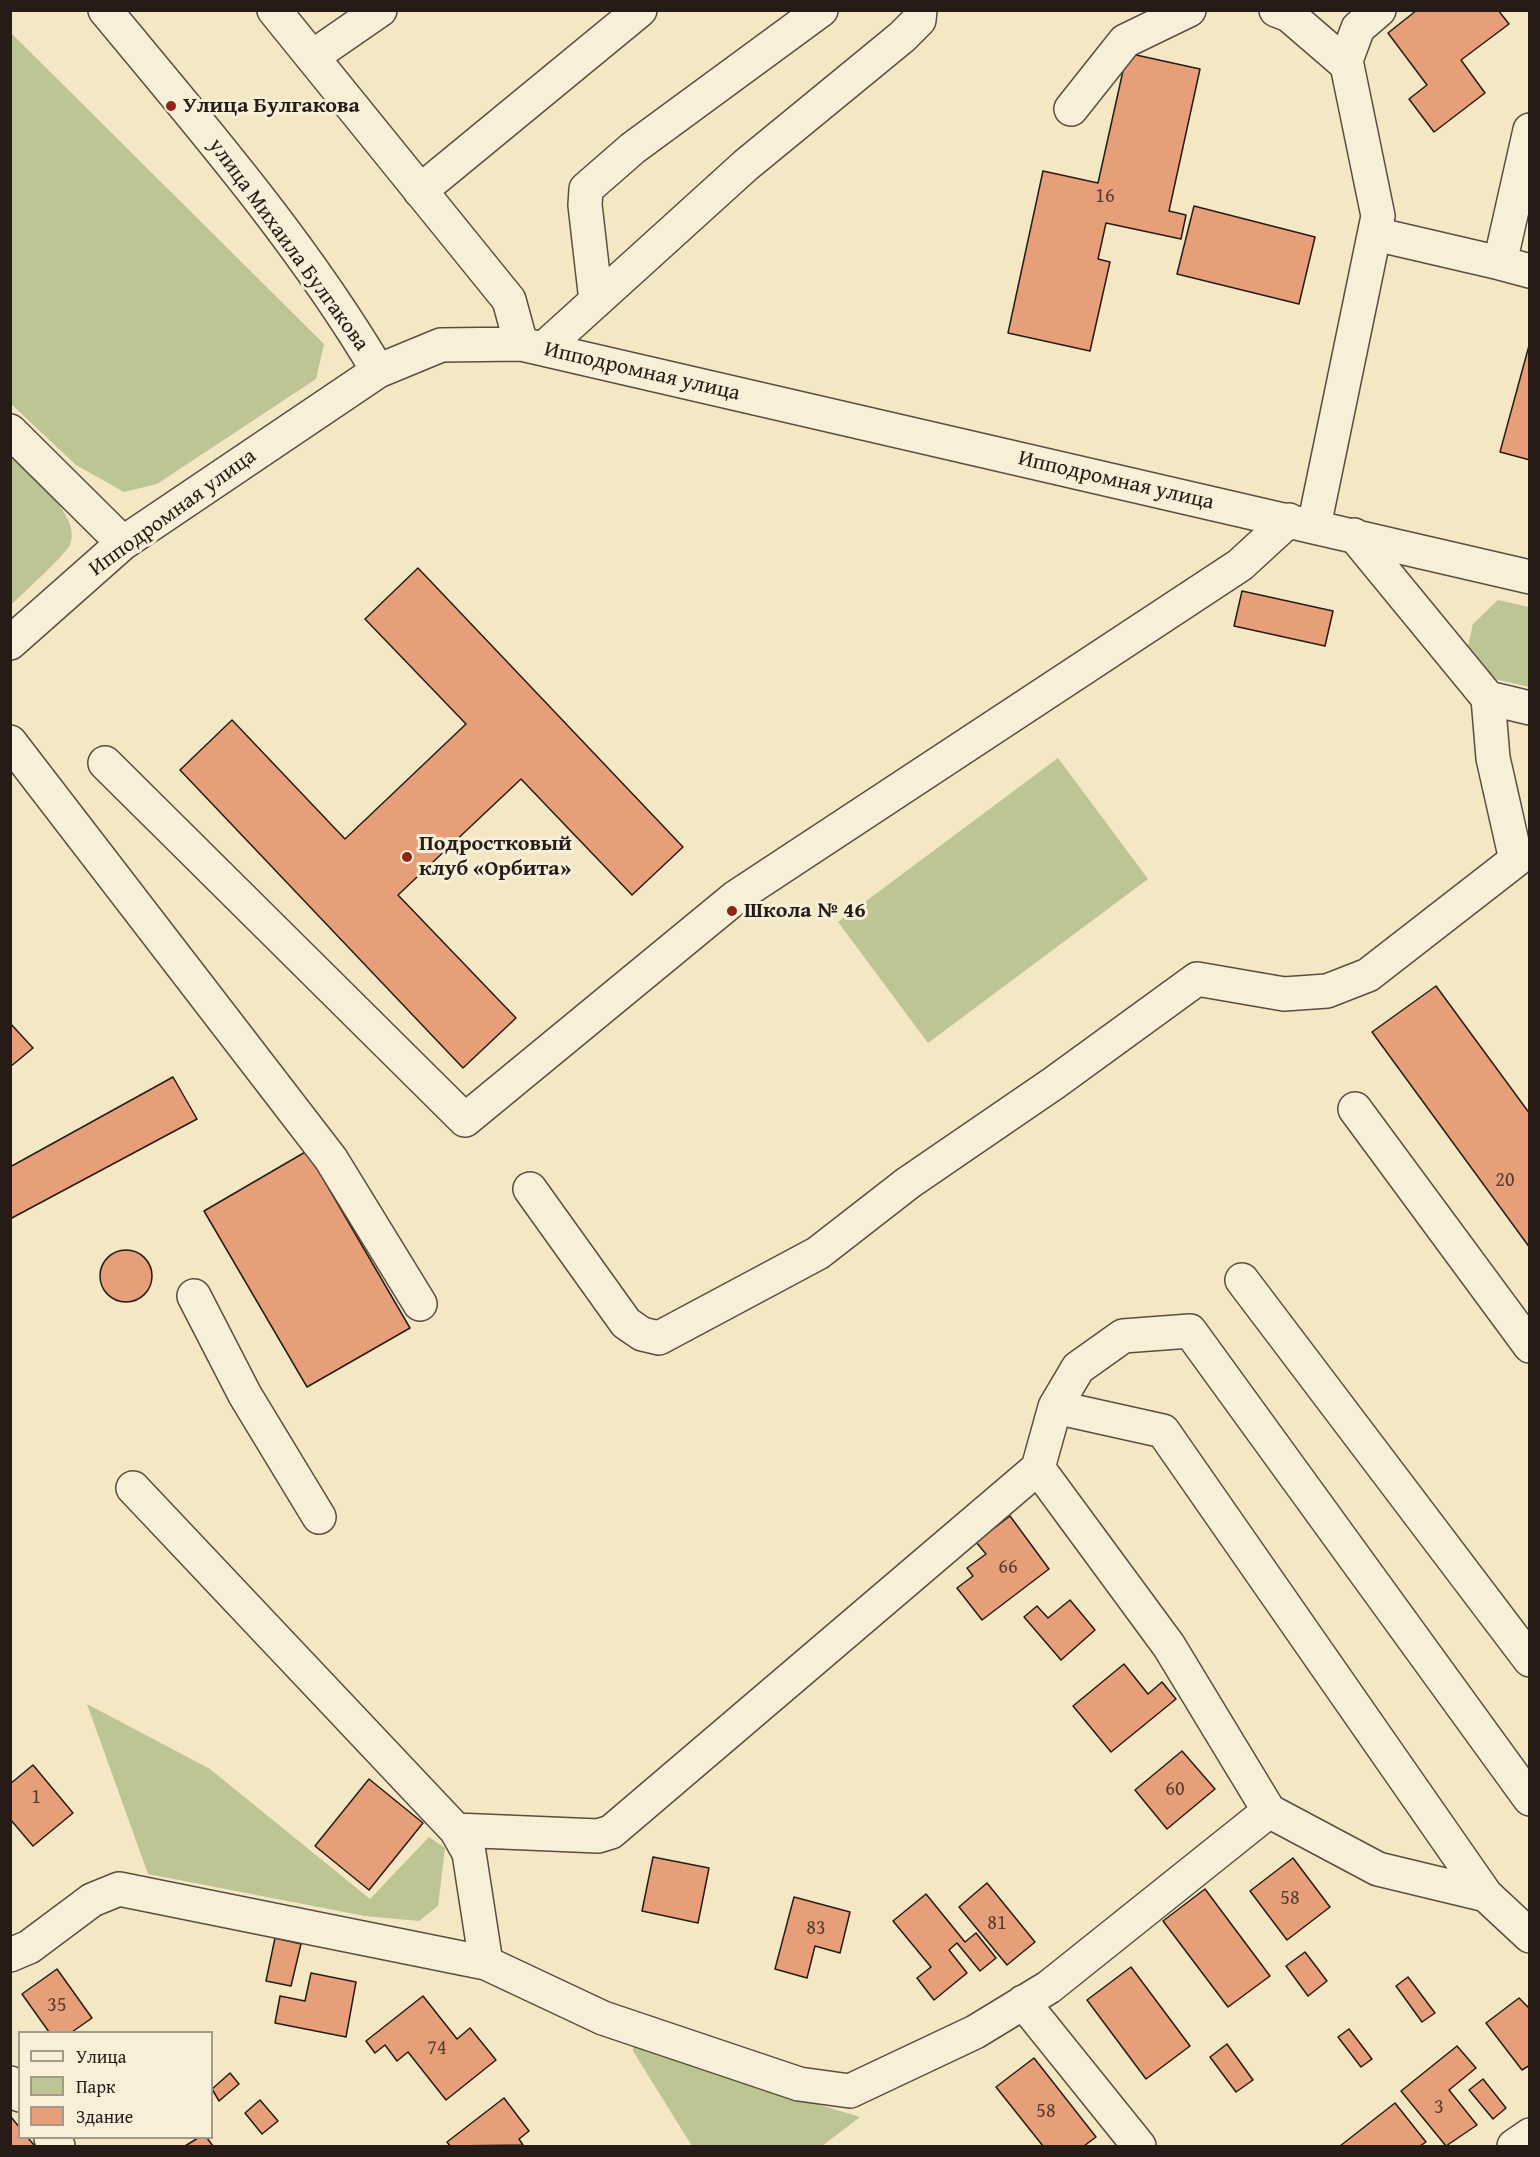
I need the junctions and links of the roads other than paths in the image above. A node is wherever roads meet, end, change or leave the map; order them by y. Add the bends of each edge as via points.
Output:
1 (105, 10) edge
2 (274, 10) edge
3 (380, 10) edge
4 (640, 10) edge
5 (821, 10) edge
6 (920, 10) edge
7 (1188, 10) edge
8 (1379, 10) edge
9 (1284, 12) edge
10 (312, 57) junction
11 (1345, 63) junction
12 (1071, 110) dead end
13 (1530, 130) edge
14 (420, 191) junction
15 (1375, 234) junction
16 (1515, 267) edge
17 (596, 301) junction
18 (532, 347) junction
19 (378, 371) junction
20 (10, 432) edge
21 (1301, 523) junction
22 (1354, 535) junction
23 (123, 543) junction
24 (1530, 577) edge
25 (10, 643) edge
26 (1488, 698) junction
27 (1530, 708) edge
28 (10, 742) edge
29 (105, 763) dead end
30 (1523, 869) edge
31 (1355, 1109) dead end
32 (530, 1189) dead end
33 (1242, 1280) dead end
34 (194, 1296) dead end
35 (420, 1304) dead end
36 (1530, 1346) edge
37 (1054, 1407) junction
38 (1038, 1468) junction
39 (133, 1488) dead end
40 (319, 1517) dead end
41 (1530, 1660) edge
42 (1530, 1799) edge
43 (1269, 1811) junction
44 (456, 1830) junction
45 (1486, 1895) junction
46 (1530, 1936) edge
47 (10, 1955) edge
48 (486, 1963) junction
49 (1023, 2002) junction
50 (1530, 2135) edge
51 (1139, 2146) edge
52 (1514, 2146) edge

1 - 19 street, улица Михаила Булгакова via 243,177 351,325
2 - 10 street
3 - 10 street
4 - 14 street
5 - 17 street via 633,148 585,189
6 - 17 street via 919,20 902,37 746,165
7 - 12 street via 1125,41
8 - 11 street via 1358,28
9 - 11 street
10 - 14 street
11 - 15 street via 1378,216
13 - 16 street
14 - 18 street via 509,300
15 - 16 street
15 - 21 street
17 - 18 street
18 - 19 street, Ипподромная улица via 441,345
18 - 21 street, Ипподромная улица
19 - 23 street, Ипподромная улица
20 - 23 street
21 - 22 street, Ипподромная улица
21 - 29 street via 735,897 465,1120
22 - 24 street, Ипподромная улица
22 - 26 street
23 - 25 street, Ипподромная улица
26 - 27 street
26 - 30 street via 1493,758
28 - 35 street via 331,1159
30 - 32 street via 1368,975 1327,991 1284,994 1197,979 908,1183 818,1252 659,1338 642,1334 626,1323
31 - 36 street
33 - 41 street
34 - 40 street via 245,1395
37 - 38 street
37 - 42 street via 1078,1368 1123,1336 1190,1331
37 - 45 street via 1162,1431
38 - 43 street via 1169,1646
38 - 44 street via 611,1832 598,1836
39 - 44 street
43 - 45 street via 1378,1869
43 - 49 street via 1049,1987
44 - 48 street via 469,1853
45 - 46 street
47 - 48 street via 29,1947 92,1899 119,1889
48 - 49 street via 603,2018 799,2084 850,2091 975,2032
49 - 51 street
50 - 52 street

